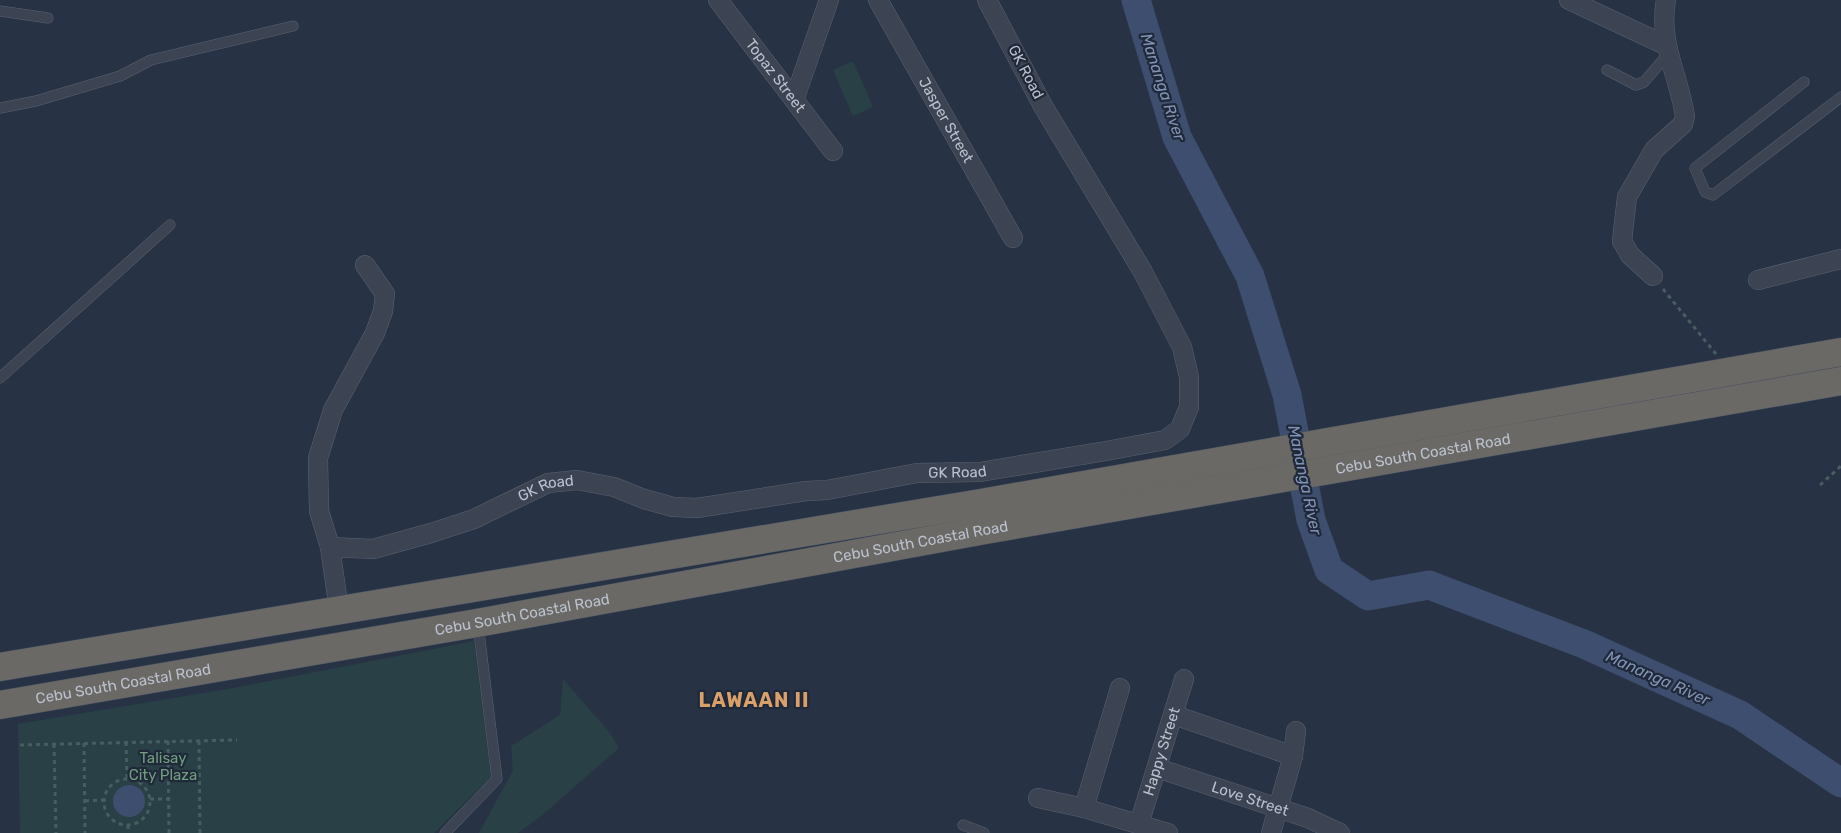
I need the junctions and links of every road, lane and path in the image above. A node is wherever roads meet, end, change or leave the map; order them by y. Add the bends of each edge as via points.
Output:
1 (829, 0) edge
2 (878, 0) edge
3 (987, 0) edge
4 (1569, 0) edge
5 (1666, 0) edge
6 (723, 3) edge
7 (0, 11) edge
8 (48, 18) dead end
9 (293, 26) dead end
10 (1667, 49) junction
11 (1607, 70) dead end
12 (1804, 82) dead end
13 (1841, 97) edge
14 (794, 100) junction
15 (0, 108) edge
16 (832, 150) dead end
17 (170, 225) dead end
18 (1013, 238) dead end
19 (1841, 259) edge
20 (365, 265) dead end
21 (1653, 276) joint
22 (1758, 280) dead end
23 (1841, 352) edge
24 (1724, 362) junction
25 (0, 378) edge
26 (1841, 381) edge
27 (1841, 466) edge
28 (1820, 485) dead end
29 (330, 547) junction
30 (339, 610) junction
31 (478, 623) junction
32 (0, 667) edge
33 (1184, 679) dead end
34 (1120, 688) dead end
35 (0, 705) edge
36 (1174, 715) junction
37 (1296, 731) dead end
38 (237, 740) dead end
39 (168, 741) junction
40 (199, 741) junction
41 (126, 742) junction
42 (84, 743) junction
43 (20, 744) dead end
44 (54, 744) junction
45 (1293, 756) junction
46 (1157, 768) junction
47 (127, 779) junction
48 (1038, 798) dead end
49 (150, 799) junction
50 (169, 799) junction
51 (104, 800) junction
52 (85, 801) junction
53 (1084, 808) junction
54 (1279, 808) junction
55 (128, 824) junction
56 (1139, 824) junction
57 (963, 825) dead end
58 (56, 833) edge
59 (85, 833) edge
60 (128, 833) edge
61 (169, 833) edge
62 (200, 833) edge
63 (445, 833) edge
64 (984, 833) edge
65 (1168, 833) edge
66 (1271, 833) edge
67 (1340, 833) edge

1 - 14 street
2 - 18 street, Jasper Street
3 - 29 street, GK Road via 1043,106 1143,272 1182,347 1189,407 1180,429 1165,440 980,472 917,473 827,490 697,508 673,507 614,487 577,480 548,483 474,519 430,533 373,549
4 - 10 street
5 - 10 street
6 - 14 street, Topaz Street
7 - 8 lane
9 - 15 lane via 150,60 120,76
10 - 11 lane via 1644,82 1636,85
10 - 21 street via 1685,116 1683,124 1654,150 1627,197 1622,241 1630,255
12 - 13 lane via 1695,168 1705,192 1713,195
14 - 16 street, Topaz Street
17 - 25 lane
19 - 22 street
20 - 29 street via 386,294 385,303 375,333 333,410 318,458 319,510
21 - 24 path
23 - 24 highway, Cebu South Coastal Road
24 - 30 highway, Cebu South Coastal Road via 980,502
26 - 31 highway, Cebu South Coastal Road via 985,530
27 - 28 path
29 - 30 street
30 - 32 highway, Cebu South Coastal Road
31 - 35 highway, Cebu South Coastal Road
31 - 63 lane via 498,779
33 - 36 street, Happy Street
34 - 53 street
36 - 45 street
36 - 46 street, Happy Street
37 - 45 street
38 - 40 path
39 - 40 path
39 - 41 path
39 - 50 path
40 - 62 path
41 - 42 path
41 - 47 path
42 - 44 path
42 - 52 path
43 - 44 path
44 - 58 path
45 - 54 street
46 - 54 street, Love Street
46 - 56 street, Happy Street
47 - 49 path via 143,784
47 - 51 path via 111,785
48 - 53 street
49 - 50 path
49 - 55 path via 145,817
50 - 61 path
51 - 52 path
51 - 55 path via 111,818
52 - 59 path
53 - 56 street
54 - 66 street
54 - 67 street, Love Street
55 - 60 path
56 - 65 street
57 - 64 lane

